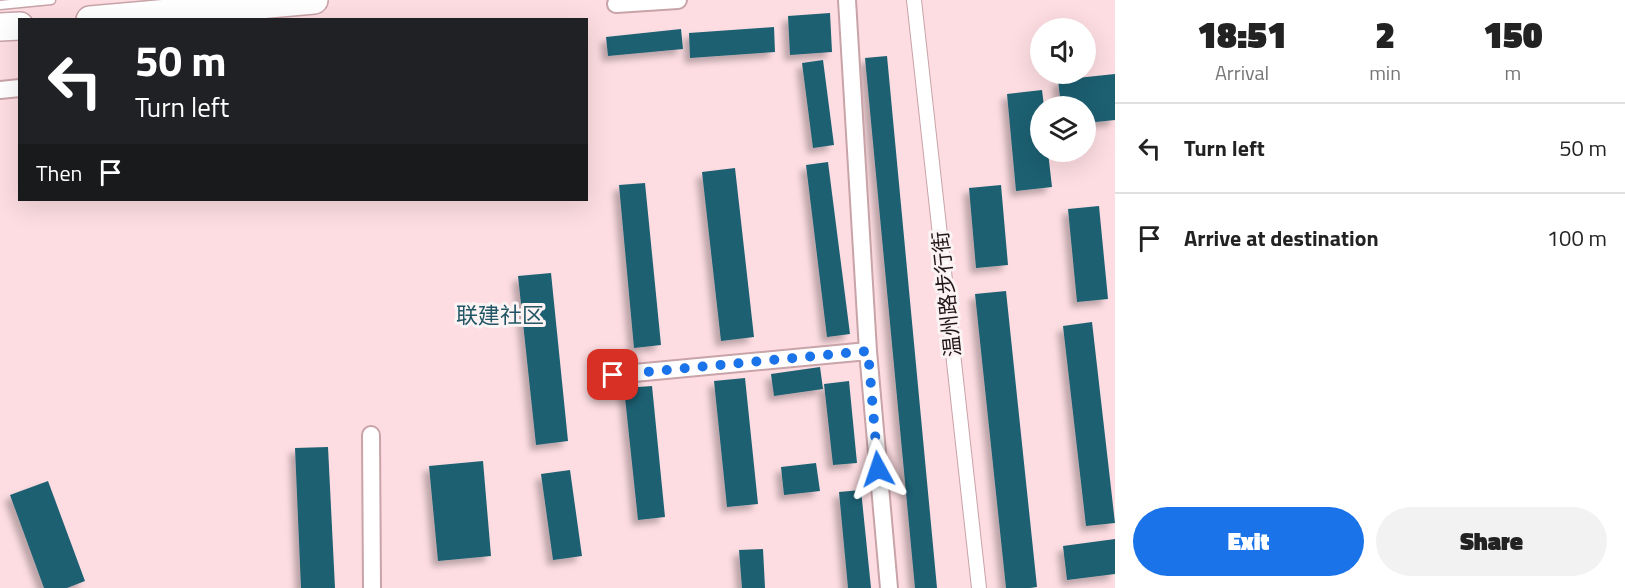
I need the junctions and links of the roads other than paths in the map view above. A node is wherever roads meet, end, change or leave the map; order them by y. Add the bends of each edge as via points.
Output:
1 (51, 0) edge
2 (314, 0) edge
3 (678, 0) edge
4 (847, 0) edge
5 (914, 0) edge
6 (0, 4) edge
7 (616, 4) dead end
8 (112, 18) edge
9 (18, 26) edge
10 (0, 27) edge
11 (18, 88) edge
12 (0, 90) edge
13 (868, 351) junction
14 (613, 375) dead end
15 (371, 435) dead end
16 (372, 588) edge
17 (889, 588) edge
18 (979, 588) edge

1 - 6 lane
2 - 8 main road
3 - 7 street
4 - 13 street
5 - 18 street, 温州路步行街
9 - 10 main road
11 - 12 street
13 - 14 street
13 - 17 street
15 - 16 street

